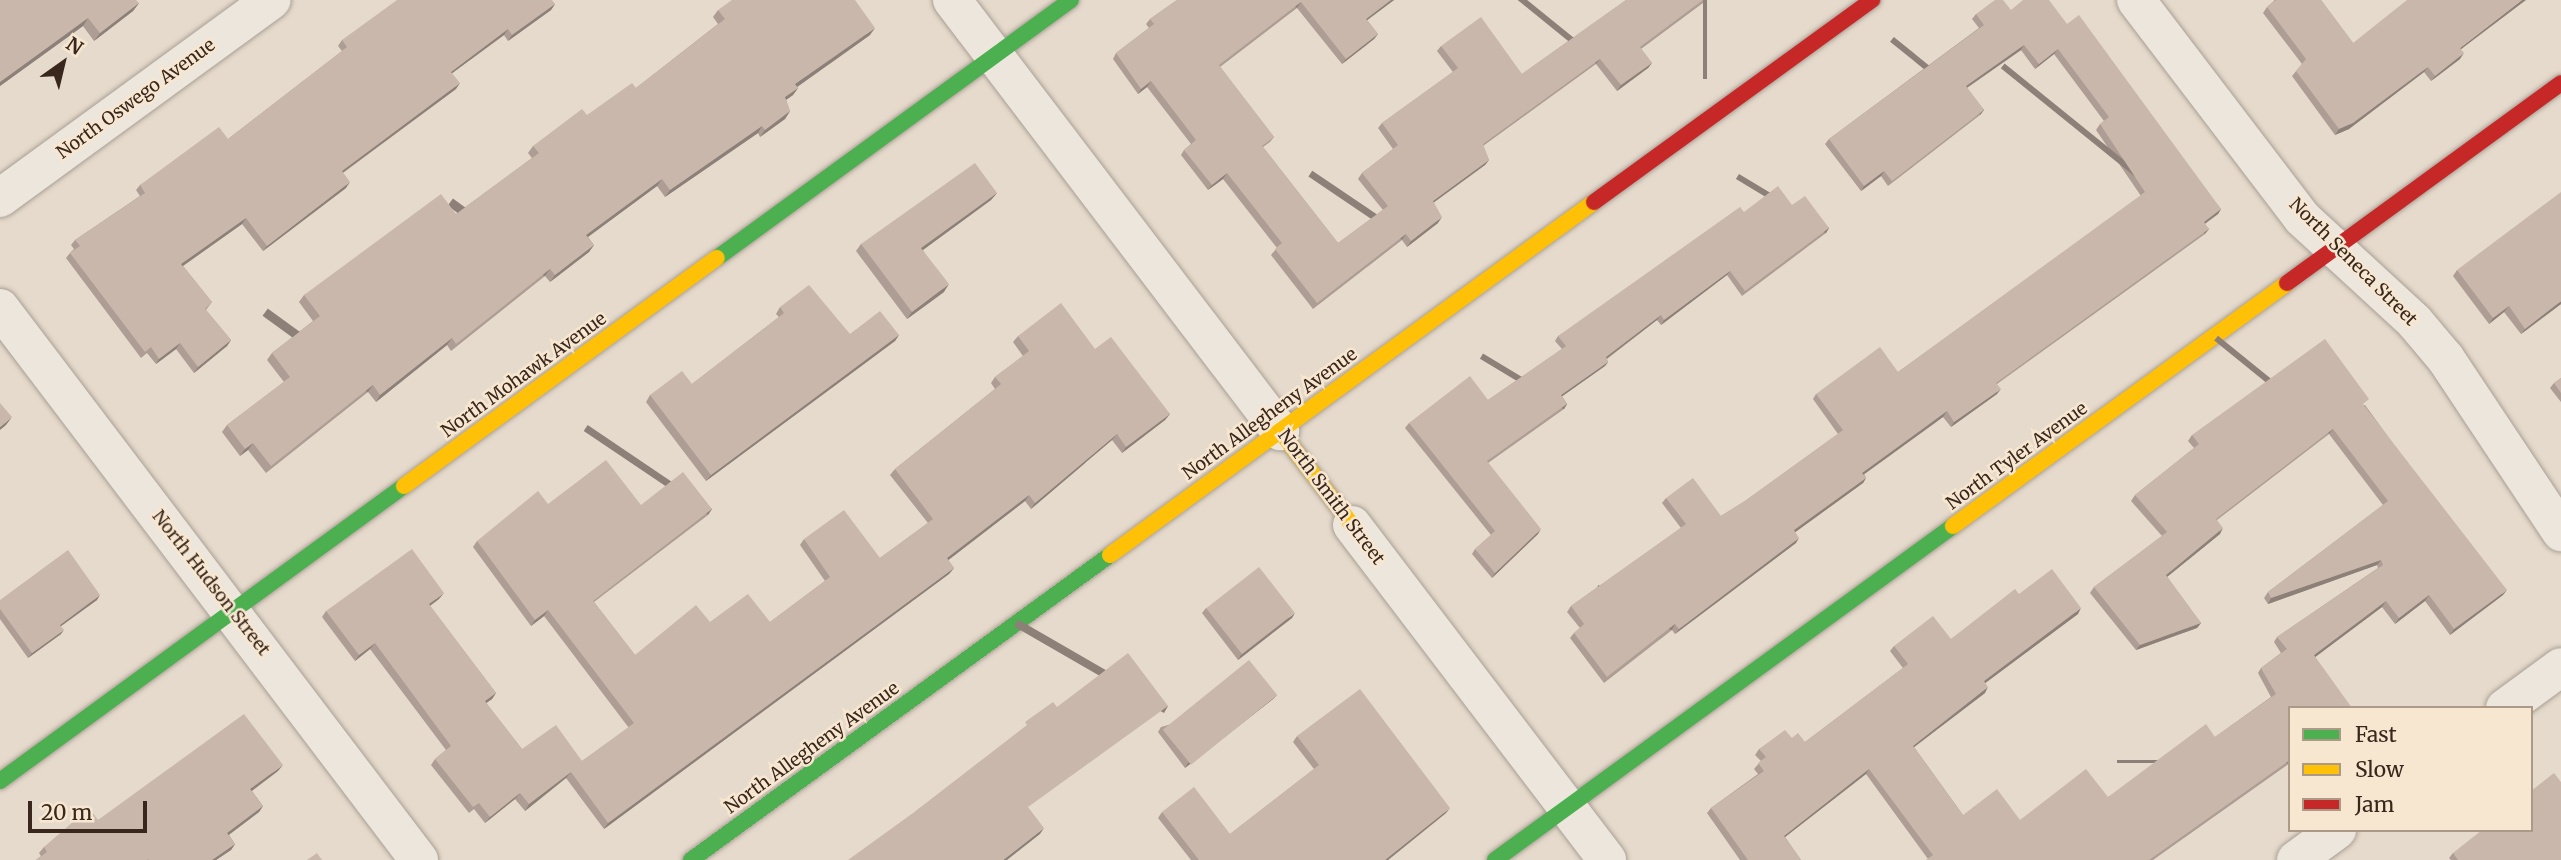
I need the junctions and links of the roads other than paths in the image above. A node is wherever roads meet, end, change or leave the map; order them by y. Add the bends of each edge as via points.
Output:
1 (272, 0) edge
2 (952, 0) edge
3 (1071, 0) edge
4 (1872, 0) edge
5 (2136, 0) edge
6 (995, 55) junction
7 (2561, 83) edge
8 (0, 198) edge
9 (2335, 248) junction
10 (0, 308) edge
11 (1280, 431) junction
12 (1352, 525) joint
13 (2561, 532) edge
14 (231, 612) junction
15 (2561, 667) edge
16 (2508, 706) edge
17 (0, 781) edge
18 (1567, 807) junction
19 (2334, 832) edge
20 (419, 860) edge
21 (691, 860) edge
22 (1496, 860) edge
23 (1607, 860) edge
24 (2296, 860) edge

1 - 8 street, North Oswego Avenue
2 - 6 street, North Smith Street
3 - 6 street, North Mohawk Avenue
4 - 11 street, North Allegheny Avenue
5 - 9 street, North Seneca Street via 2302,218
6 - 11 street, North Smith Street
6 - 14 street, North Mohawk Avenue
7 - 9 street, North Tyler Avenue
9 - 13 street, North Seneca Street via 2414,321 2446,359
9 - 18 street, North Tyler Avenue
10 - 14 street, North Hudson Street
11 - 12 street, North Smith Street
11 - 21 street, North Allegheny Avenue
12 - 18 street, North Smith Street
14 - 17 street, North Mohawk Avenue
14 - 20 street, North Hudson Street
15 - 16 street
18 - 22 street, North Tyler Avenue
18 - 23 street, North Smith Street
19 - 24 street

